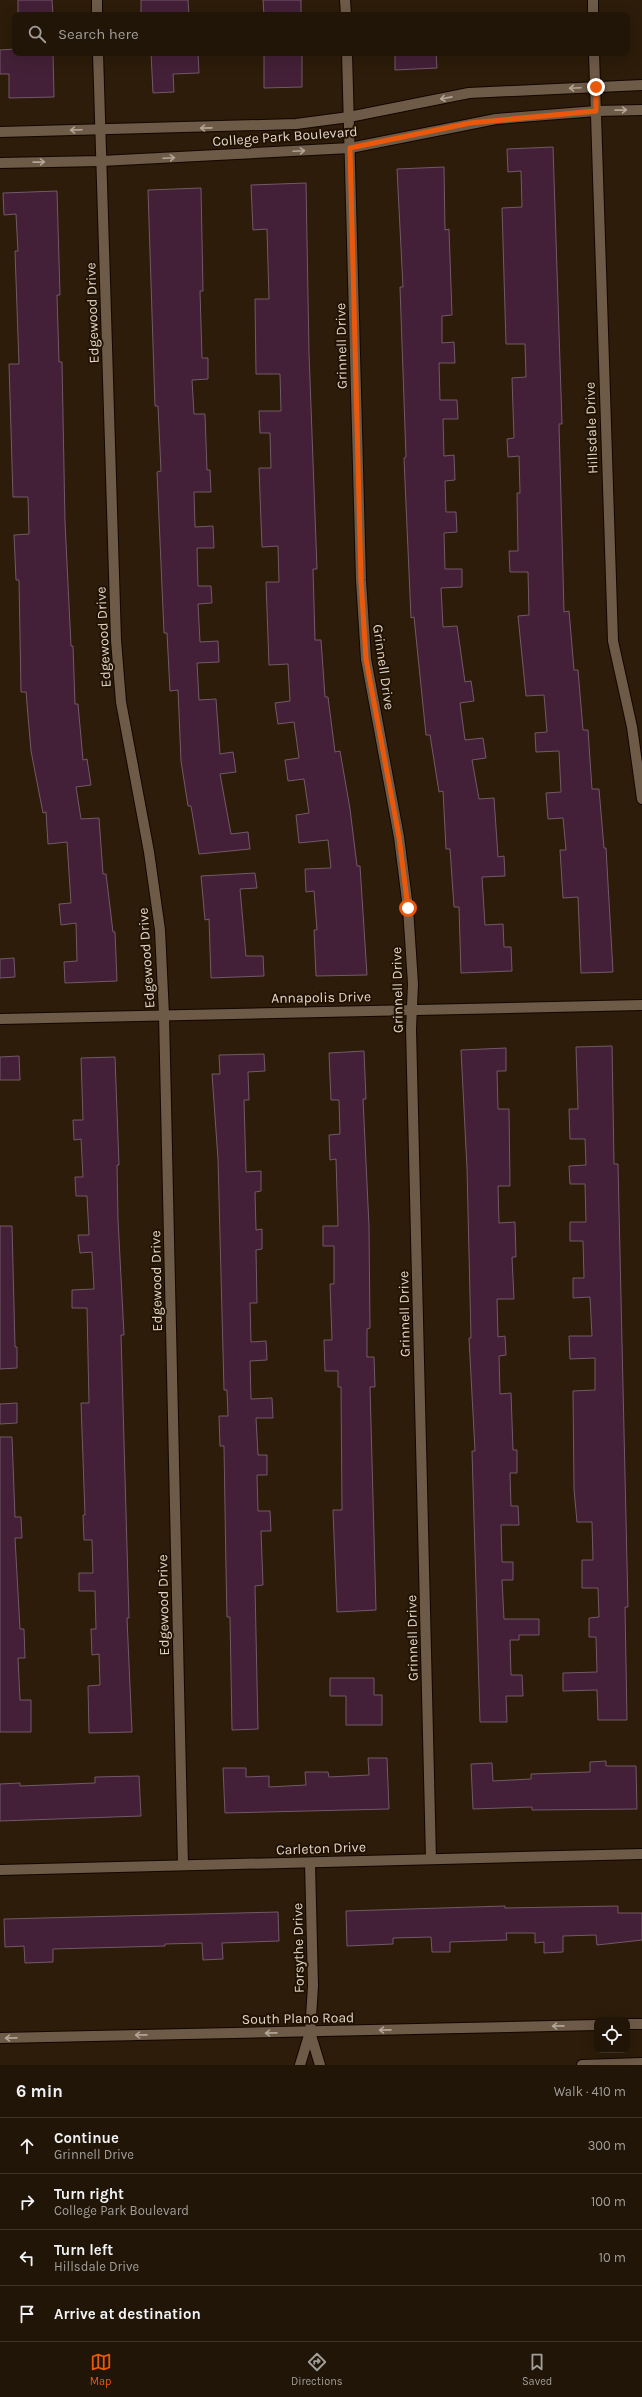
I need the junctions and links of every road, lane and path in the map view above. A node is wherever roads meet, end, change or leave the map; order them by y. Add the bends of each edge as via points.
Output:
1 (97, 0) edge
2 (345, 0) edge
3 (593, 0) edge
4 (97, 12) edge
5 (346, 12) edge
6 (593, 12) edge
7 (98, 56) edge
8 (347, 56) edge
9 (594, 56) edge
10 (642, 85) edge
11 (596, 87) junction
12 (642, 110) edge
13 (596, 111) junction
14 (349, 117) junction
15 (100, 129) junction
16 (0, 132) edge
17 (350, 148) junction
18 (101, 161) junction
19 (0, 163) edge
20 (642, 799) edge
21 (642, 1005) edge
22 (413, 1009) junction
23 (164, 1015) junction
24 (0, 1019) edge
25 (642, 1854) edge
26 (430, 1859) junction
27 (310, 1863) junction
28 (183, 1865) junction
29 (0, 1870) edge
30 (630, 2024) edge
31 (642, 2024) edge
32 (594, 2025) edge
33 (310, 2032) junction
34 (0, 2038) edge
35 (642, 2063) edge
36 (300, 2065) edge
37 (320, 2065) edge
38 (582, 2065) edge

1 - 4 street
2 - 5 street
3 - 6 street
7 - 15 street, Edgewood Drive
8 - 14 street, Grinnell Drive
9 - 11 street, Hillsdale Drive
10 - 11 street, College Park Boulevard
11 - 13 street, Hillsdale Drive
11 -> 14 street, College Park Boulevard via 469,93
13 -> 12 street, College Park Boulevard
13 - 17 street, College Park Boulevard via 470,123
13 - 20 street, Hillsdale Drive via 612,634 632,727
14 -> 15 street, College Park Boulevard via 296,124 230,128
14 - 17 street, Grinnell Drive
15 -> 16 street, College Park Boulevard
15 - 18 street, Edgewood Drive
18 -> 17 street, College Park Boulevard
17 - 22 street, Grinnell Drive via 361,580 366,659 399,837 408,908
19 -> 18 street, College Park Boulevard
18 - 23 street, Edgewood Drive via 116,640 121,702 149,852 160,930
21 - 22 street, Annapolis Drive
22 - 23 street, Annapolis Drive
22 - 26 street, Grinnell Drive via 411,1029
23 - 24 street, Annapolis Drive
23 - 28 street, Edgewood Drive
25 - 26 street, Carleton Drive
26 - 27 street, Carleton Drive
27 - 28 street, Carleton Drive
27 - 33 street, Forsythe Drive via 313,1986
28 - 29 street, Carleton Drive
30 - 31 street
32 -> 33 street, South Plano Road
33 -> 34 street, South Plano Road
33 - 36 street, Forsythe Drive
33 - 37 street, Forsythe Drive
35 - 38 street

